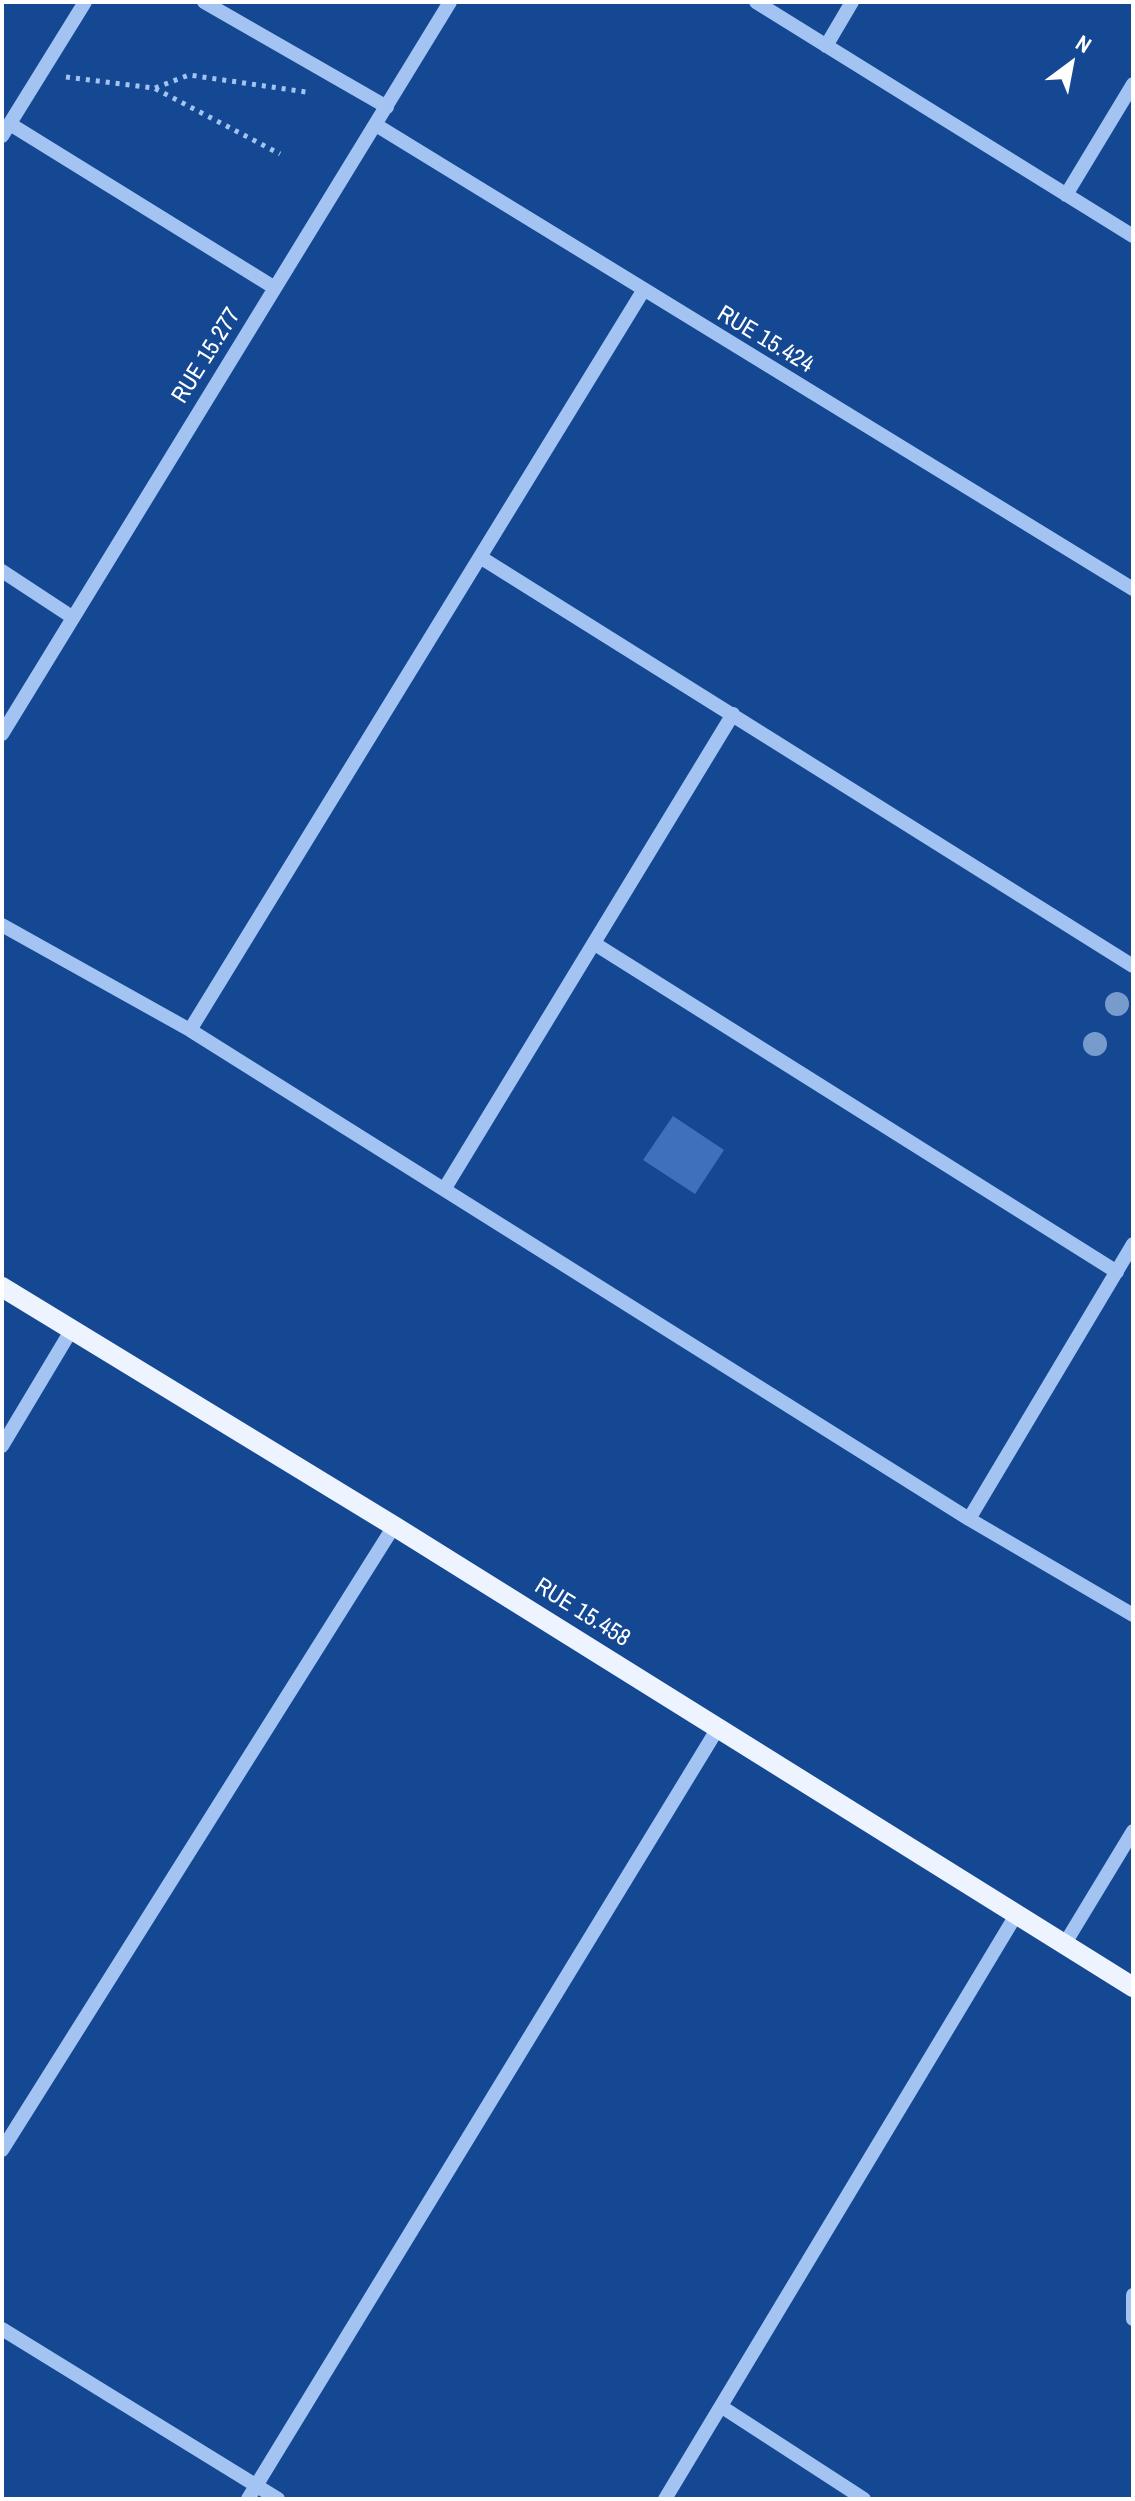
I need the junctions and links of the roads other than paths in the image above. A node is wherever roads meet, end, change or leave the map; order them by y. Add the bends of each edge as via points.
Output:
1 (85, 2) edge
2 (204, 2) edge
3 (450, 2) edge
4 (756, 2) edge
5 (852, 2) edge
6 (826, 46) junction
7 (1133, 84) edge
8 (387, 107) junction
9 (376, 125) junction
10 (6, 130) edge
11 (1066, 195) junction
12 (1133, 236) edge
13 (275, 288) junction
14 (643, 291) junction
15 (480, 557) junction
16 (2, 571) edge
17 (1133, 589) edge
18 (72, 617) junction
19 (733, 714) junction
20 (2, 734) edge
21 (2, 925) edge
22 (595, 944) junction
23 (1133, 966) edge
24 (190, 1030) junction
25 (445, 1188) junction
26 (1133, 1244) edge
27 (1117, 1272) junction
28 (2, 1287) edge
29 (72, 1329) junction
30 (2, 1446) edge
31 (969, 1519) junction
32 (394, 1526) junction
33 (1133, 1615) edge
34 (718, 1728) junction
35 (1133, 1831) edge
36 (1016, 1915) junction
37 (1064, 1945) junction
38 (1133, 1987) edge
39 (2, 2150) edge
40 (1133, 2295) edge
41 (1133, 2319) edge
42 (2, 2329) edge
43 (722, 2407) junction
44 (256, 2486) junction
45 (248, 2499) edge
46 (278, 2499) edge
47 (665, 2499) edge
48 (864, 2499) edge

1 - 10 street
2 - 8 street
3 - 8 street, RUE 15.277
4 - 6 street
5 - 6 street
6 - 11 street
7 - 11 street
8 - 9 street, RUE 15.277
9 - 13 street, RUE 15.277
9 - 14 street, RUE 15.424
10 - 13 street
11 - 12 street
13 - 18 street, RUE 15.277
14 - 15 street
14 - 17 street, RUE 15.424
15 - 19 street
15 - 24 street
16 - 18 street
18 - 20 street, RUE 15.277
19 - 22 street
19 - 23 street
21 - 24 street
22 - 25 street
22 - 27 street
24 - 25 street
25 - 31 street
26 - 27 street
27 - 31 street
28 - 29 main road, RUE 15.458
29 - 30 street
29 - 32 main road, RUE 15.458
31 - 33 street
32 - 34 main road, RUE 15.458
32 - 39 street
34 - 36 main road, RUE 15.458
34 - 44 street
35 - 37 street
36 - 37 main road, RUE 15.458
36 - 43 street
37 - 38 main road, RUE 15.458
40 - 41 street
42 - 44 street
43 - 47 street
43 - 48 street
44 - 45 street
44 - 46 street

